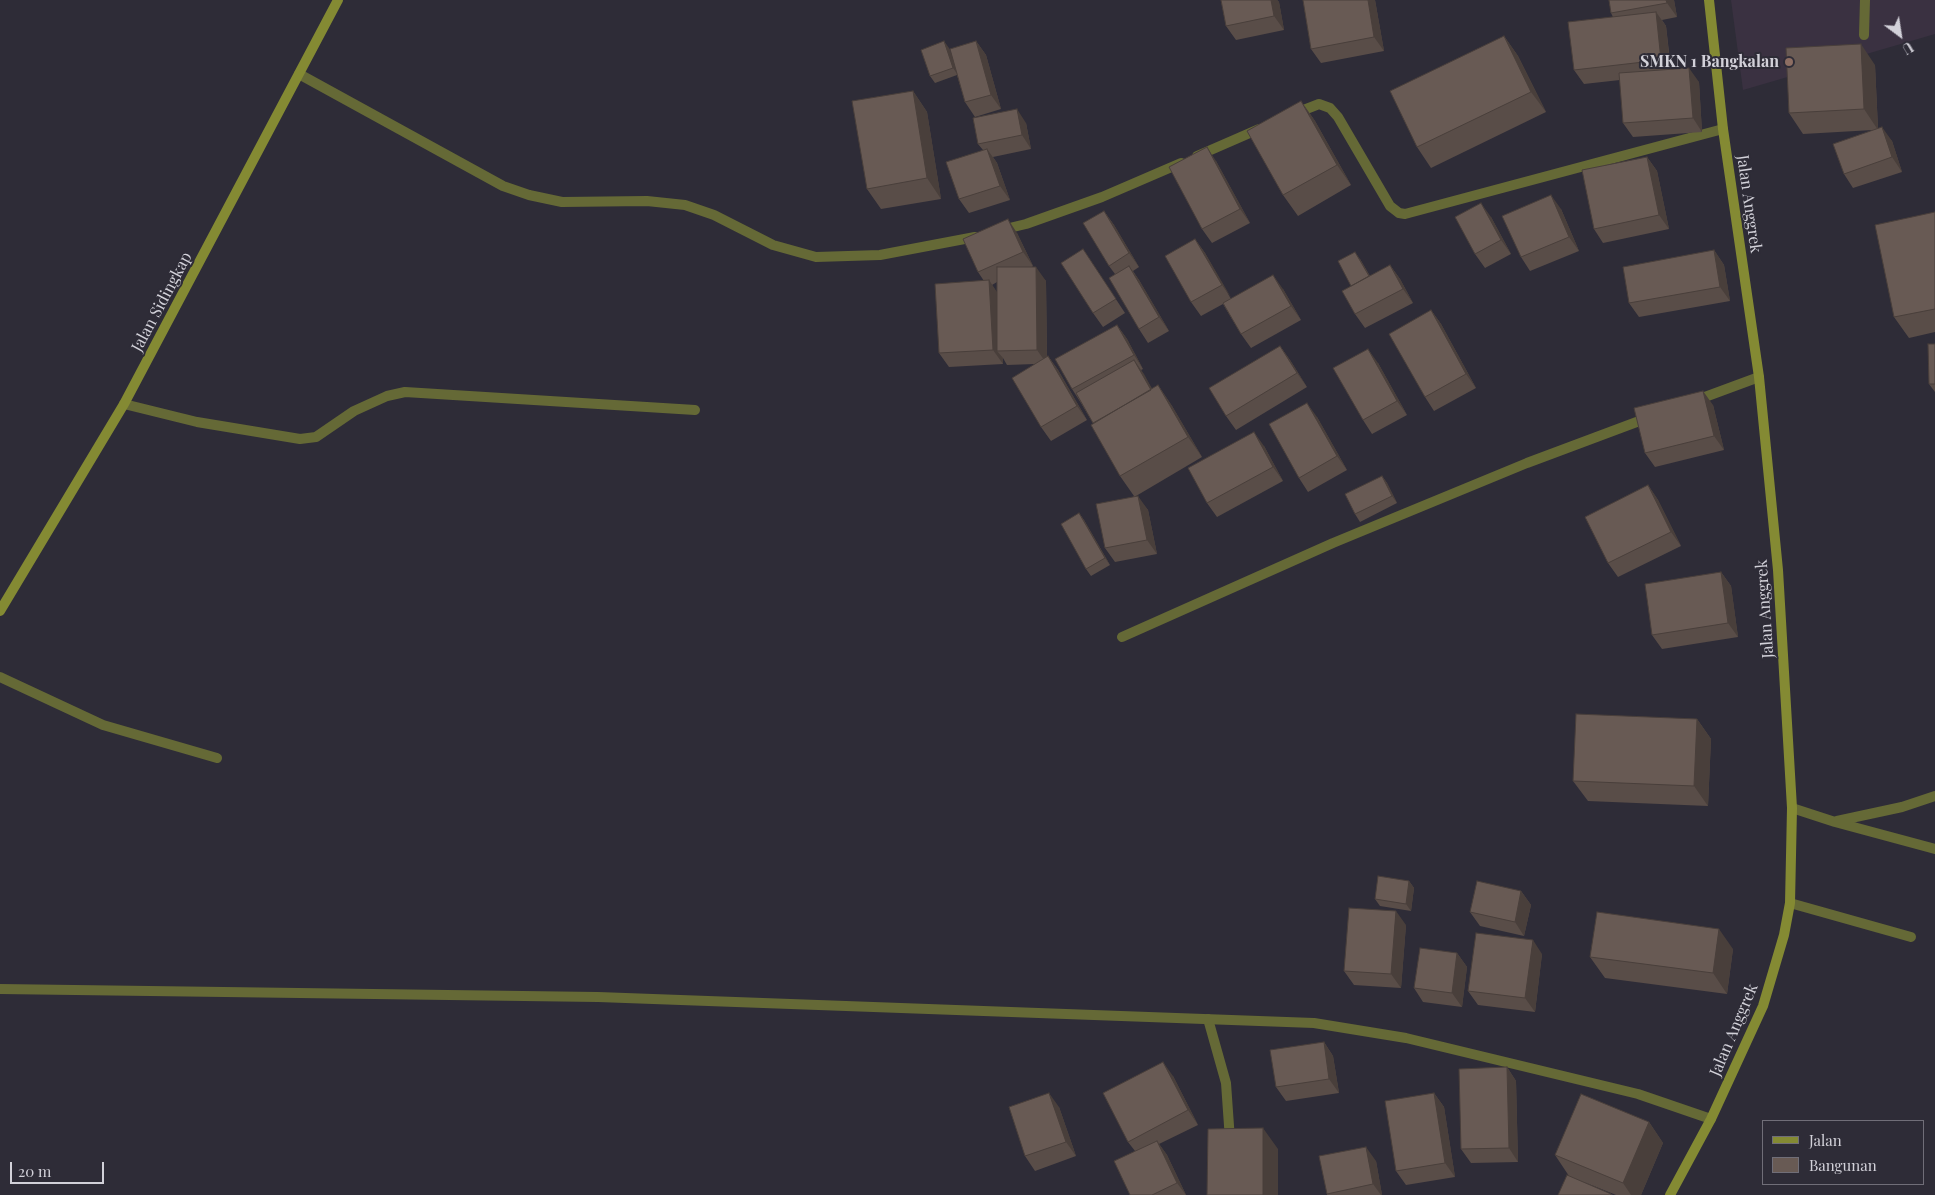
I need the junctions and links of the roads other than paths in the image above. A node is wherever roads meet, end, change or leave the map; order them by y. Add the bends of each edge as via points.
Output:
1 (338, 0) edge
2 (1709, 0) edge
3 (1865, 0) edge
4 (1864, 35) dead end
5 (299, 74) junction
6 (1288, 116) edge
7 (1271, 124) edge
8 (1723, 129) junction
9 (1759, 377) junction
10 (124, 404) junction
11 (1684, 405) edge
12 (695, 410) dead end
13 (1657, 415) edge
14 (0, 610) edge
15 (1122, 637) dead end
16 (0, 678) edge
17 (217, 758) dead end
18 (1935, 796) edge
19 (1792, 808) junction
20 (1835, 822) junction
21 (1935, 849) edge
22 (1790, 903) junction
23 (1911, 937) dead end
24 (0, 989) edge
25 (1208, 1019) junction
26 (1711, 1119) junction
27 (1230, 1140) edge
28 (1670, 1195) edge

1 - 5 street, Jalan Sidingkap
2 - 8 street, Jalan Anggrek
3 - 4 street
5 - 7 street via 503,186 562,202 647,201 685,205 714,215 773,245 816,257 880,255 947,244 1026,224 1102,197
5 - 10 street, Jalan Sidingkap
6 - 8 street via 1319,104 1330,108 1390,206 1405,214
8 - 9 street, Jalan Anggrek
9 - 11 street
9 - 19 street, Jalan Anggrek via 1778,570
10 - 12 street via 196,422 300,439 316,437 354,411 387,396 405,392
10 - 14 street, Jalan Sidingkap
13 - 15 street via 1490,478 1333,543
16 - 17 street via 103,725
18 - 20 street
19 - 20 street
19 - 22 street, Jalan Anggrek
20 - 21 street
22 - 23 street
22 - 26 street, Jalan Anggrek via 1784,936 1763,1006
24 - 25 street via 598,997
25 - 26 street via 1314,1023 1406,1038 1638,1094
25 - 27 street via 1226,1083
26 - 28 street, Jalan Anggrek

